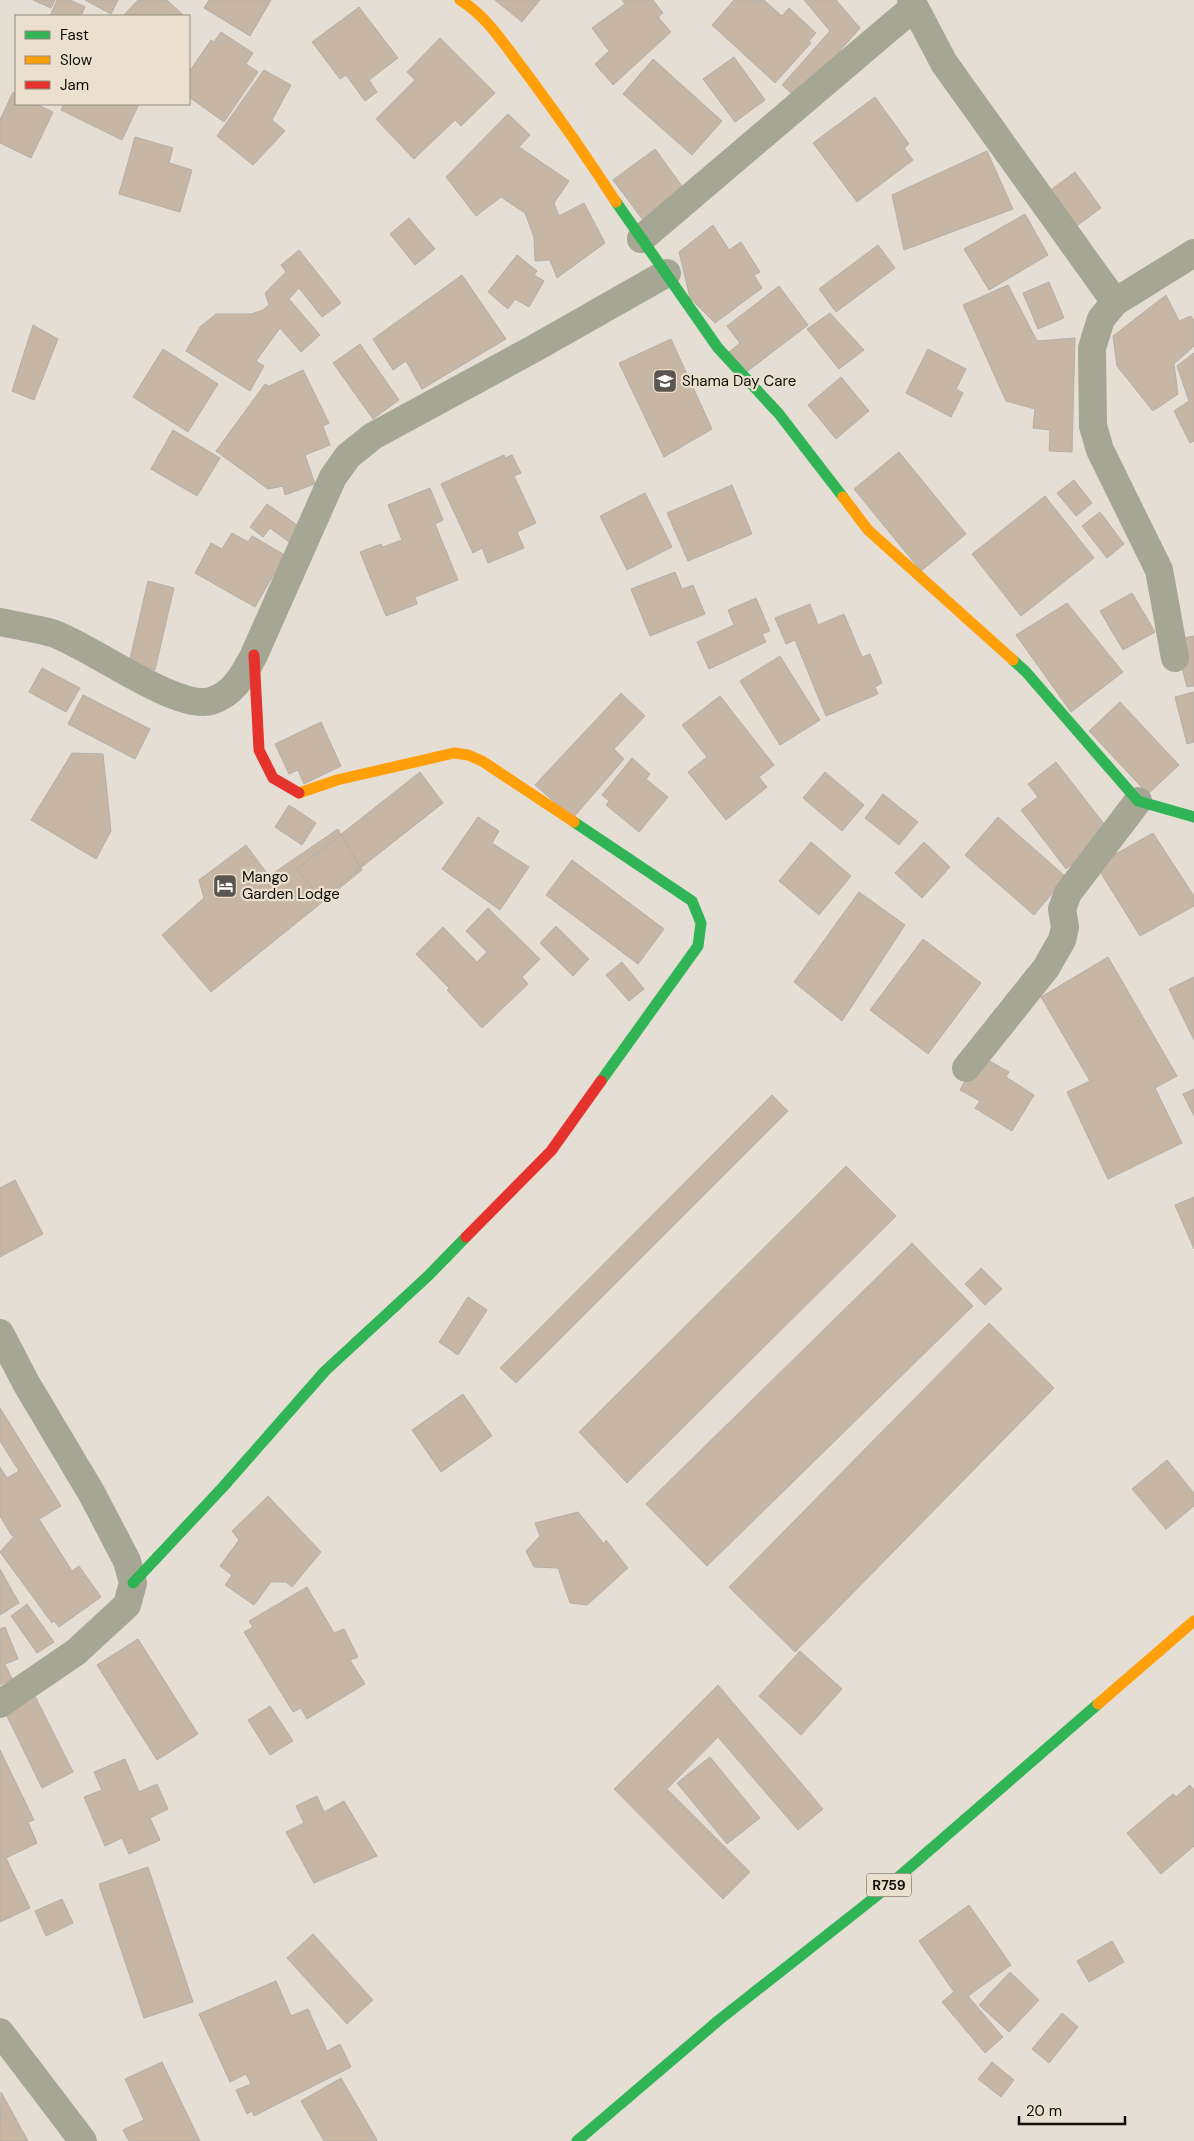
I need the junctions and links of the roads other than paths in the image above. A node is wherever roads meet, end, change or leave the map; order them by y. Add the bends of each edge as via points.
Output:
1 (460, 0) edge
2 (913, 4) edge
3 (641, 239) junction
4 (1194, 253) edge
5 (667, 273) junction
6 (1115, 302) junction
7 (0, 622) edge
8 (254, 655) junction
9 (1175, 658) dead end
10 (1138, 801) junction
11 (1194, 817) edge
12 (966, 1068) dead end
13 (0, 1333) edge
14 (133, 1583) junction
15 (1194, 1621) edge
16 (0, 1704) edge
17 (0, 2032) edge
18 (83, 2141) edge
19 (578, 2141) edge

1 - 3 street via 475,9 525,71
2 - 3 street
2 - 6 street via 944,63
3 - 5 street
4 - 6 street
5 - 8 street via 373,436 348,456 333,477
5 - 10 street via 718,348 779,414 868,530 1026,672
6 - 9 street via 1101,319 1092,348 1093,426 1100,450 1159,570
7 - 8 street via 52,633 84,647 120,670 186,699 210,701 231,691
8 - 14 street via 259,750 272,778 299,793 337,780 454,752 468,755 482,761 692,901 702,924 698,946 551,1151 428,1276 325,1371
10 - 11 street
10 - 12 street via 1068,893 1062,909 1065,927 1062,940 1046,968
13 - 14 street via 128,1560
14 - 16 street via 126,1605 76,1652
15 - 19 street, R759 via 878,1894 719,2020
17 - 18 street

